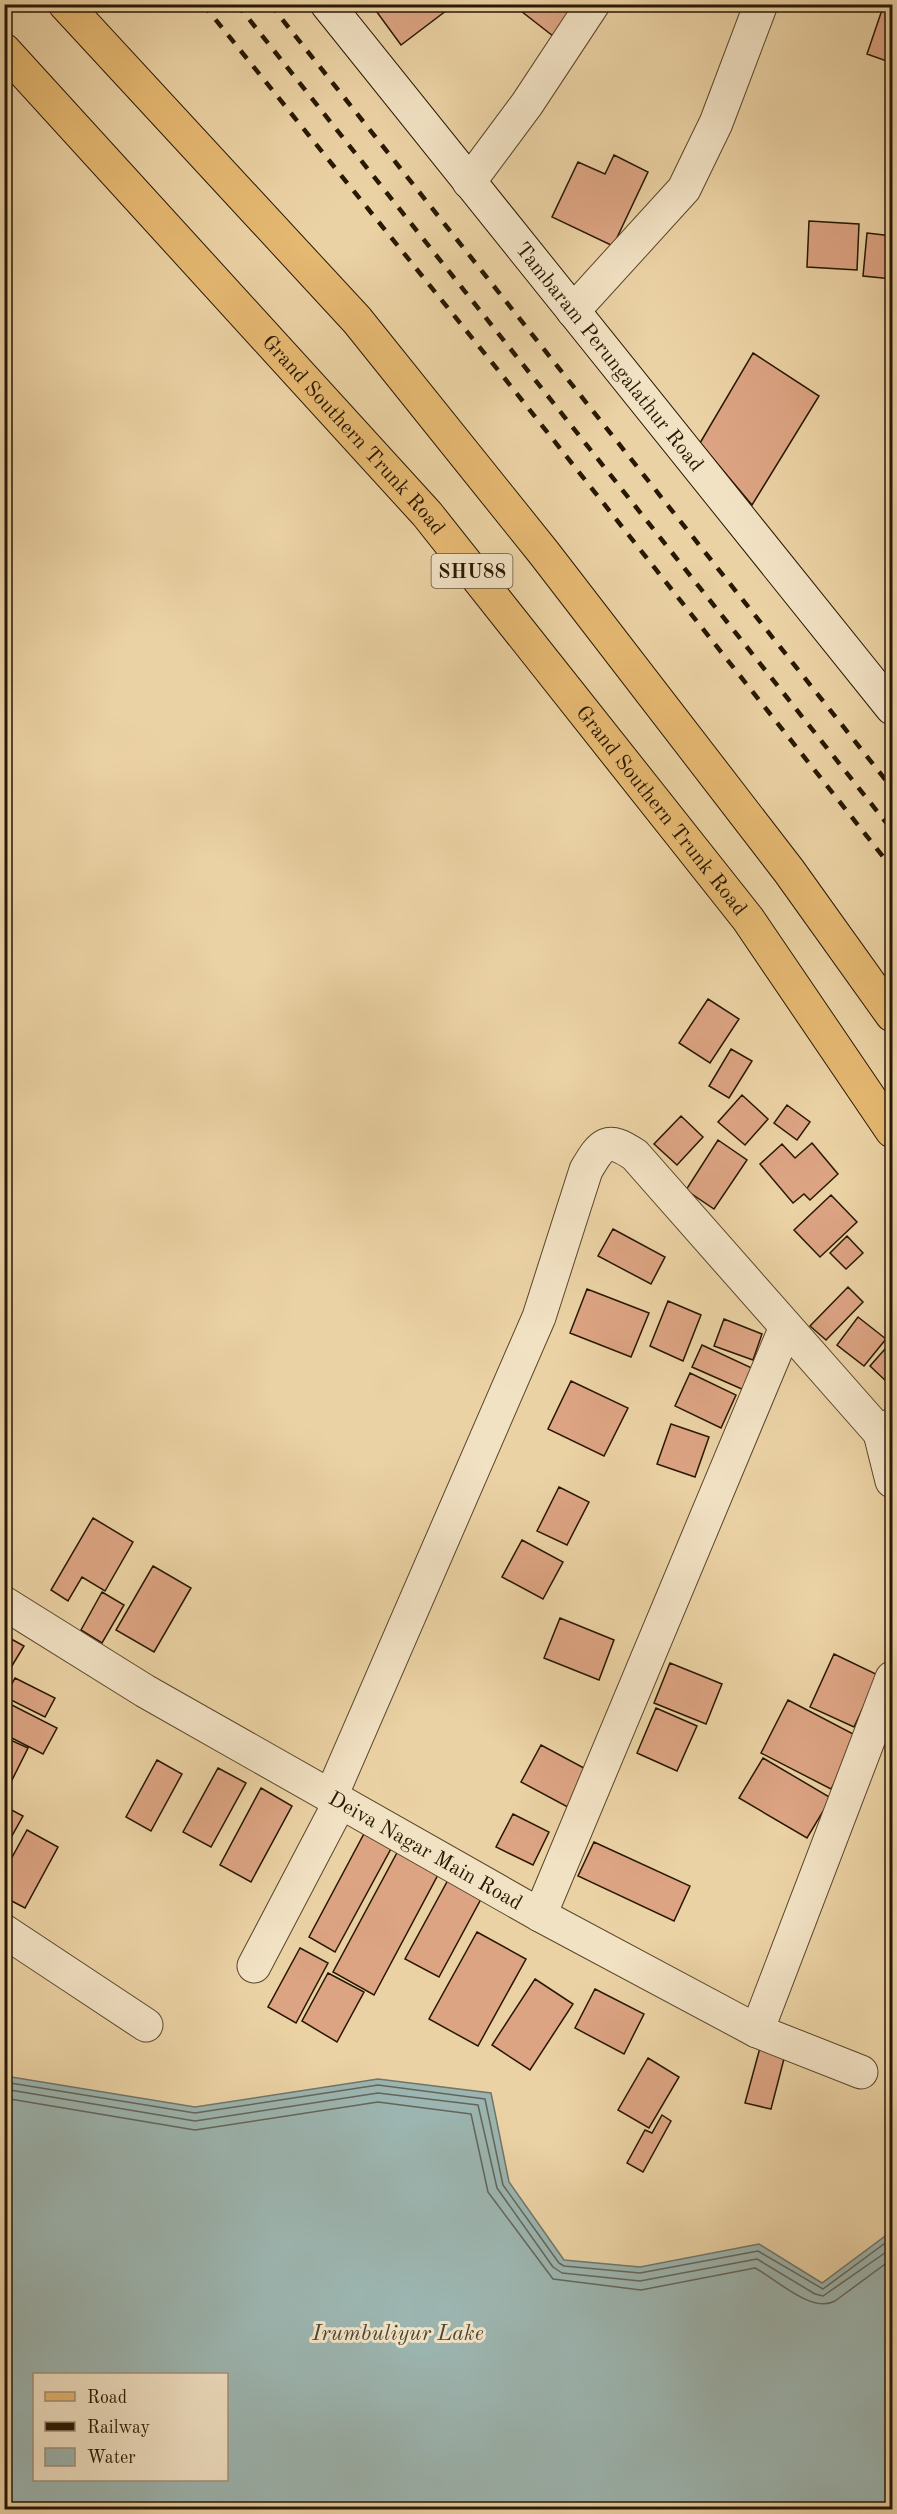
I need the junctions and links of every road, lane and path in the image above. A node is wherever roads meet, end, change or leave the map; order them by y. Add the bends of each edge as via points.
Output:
1 (65, 4) edge
2 (592, 4) edge
3 (761, 4) edge
4 (337, 9) edge
5 (4, 50) edge
6 (469, 182) junction
7 (573, 311) junction
8 (892, 708) edge
9 (892, 1015) edge
10 (892, 1131) edge
11 (786, 1327) junction
12 (886, 1429) edge
13 (892, 1481) edge
14 (4, 1603) edge
15 (892, 1678) edge
16 (336, 1799) junction
17 (540, 1915) junction
18 (4, 1931) edge
19 (254, 1966) dead end
20 (146, 2025) dead end
21 (757, 2031) junction
22 (861, 2072) dead end

1 - 9 main road, SHU88 via 357,320 566,581 789,871
2 - 6 street via 527,104
3 - 7 street via 716,123 684,189
4 - 6 street, Tambaram Perungalathur Road
5 - 10 main road, Grand Southern Trunk Road / SHU88 via 427,514 748,920
6 - 7 street, Tambaram Perungalathur Road
7 - 8 street, Tambaram Perungalathur Road
11 - 12 street
11 - 16 street via 635,1155 618,1144 605,1145 596,1153 586,1170 539,1317
11 - 17 street
12 - 13 street
14 - 16 street, Deiva Nagar Main Road via 145,1691
15 - 21 street
16 - 17 street, Deiva Nagar Main Road
16 - 19 street
17 - 21 street, Deiva Nagar Main Road
18 - 20 street
21 - 22 street, Deiva Nagar Main Road

